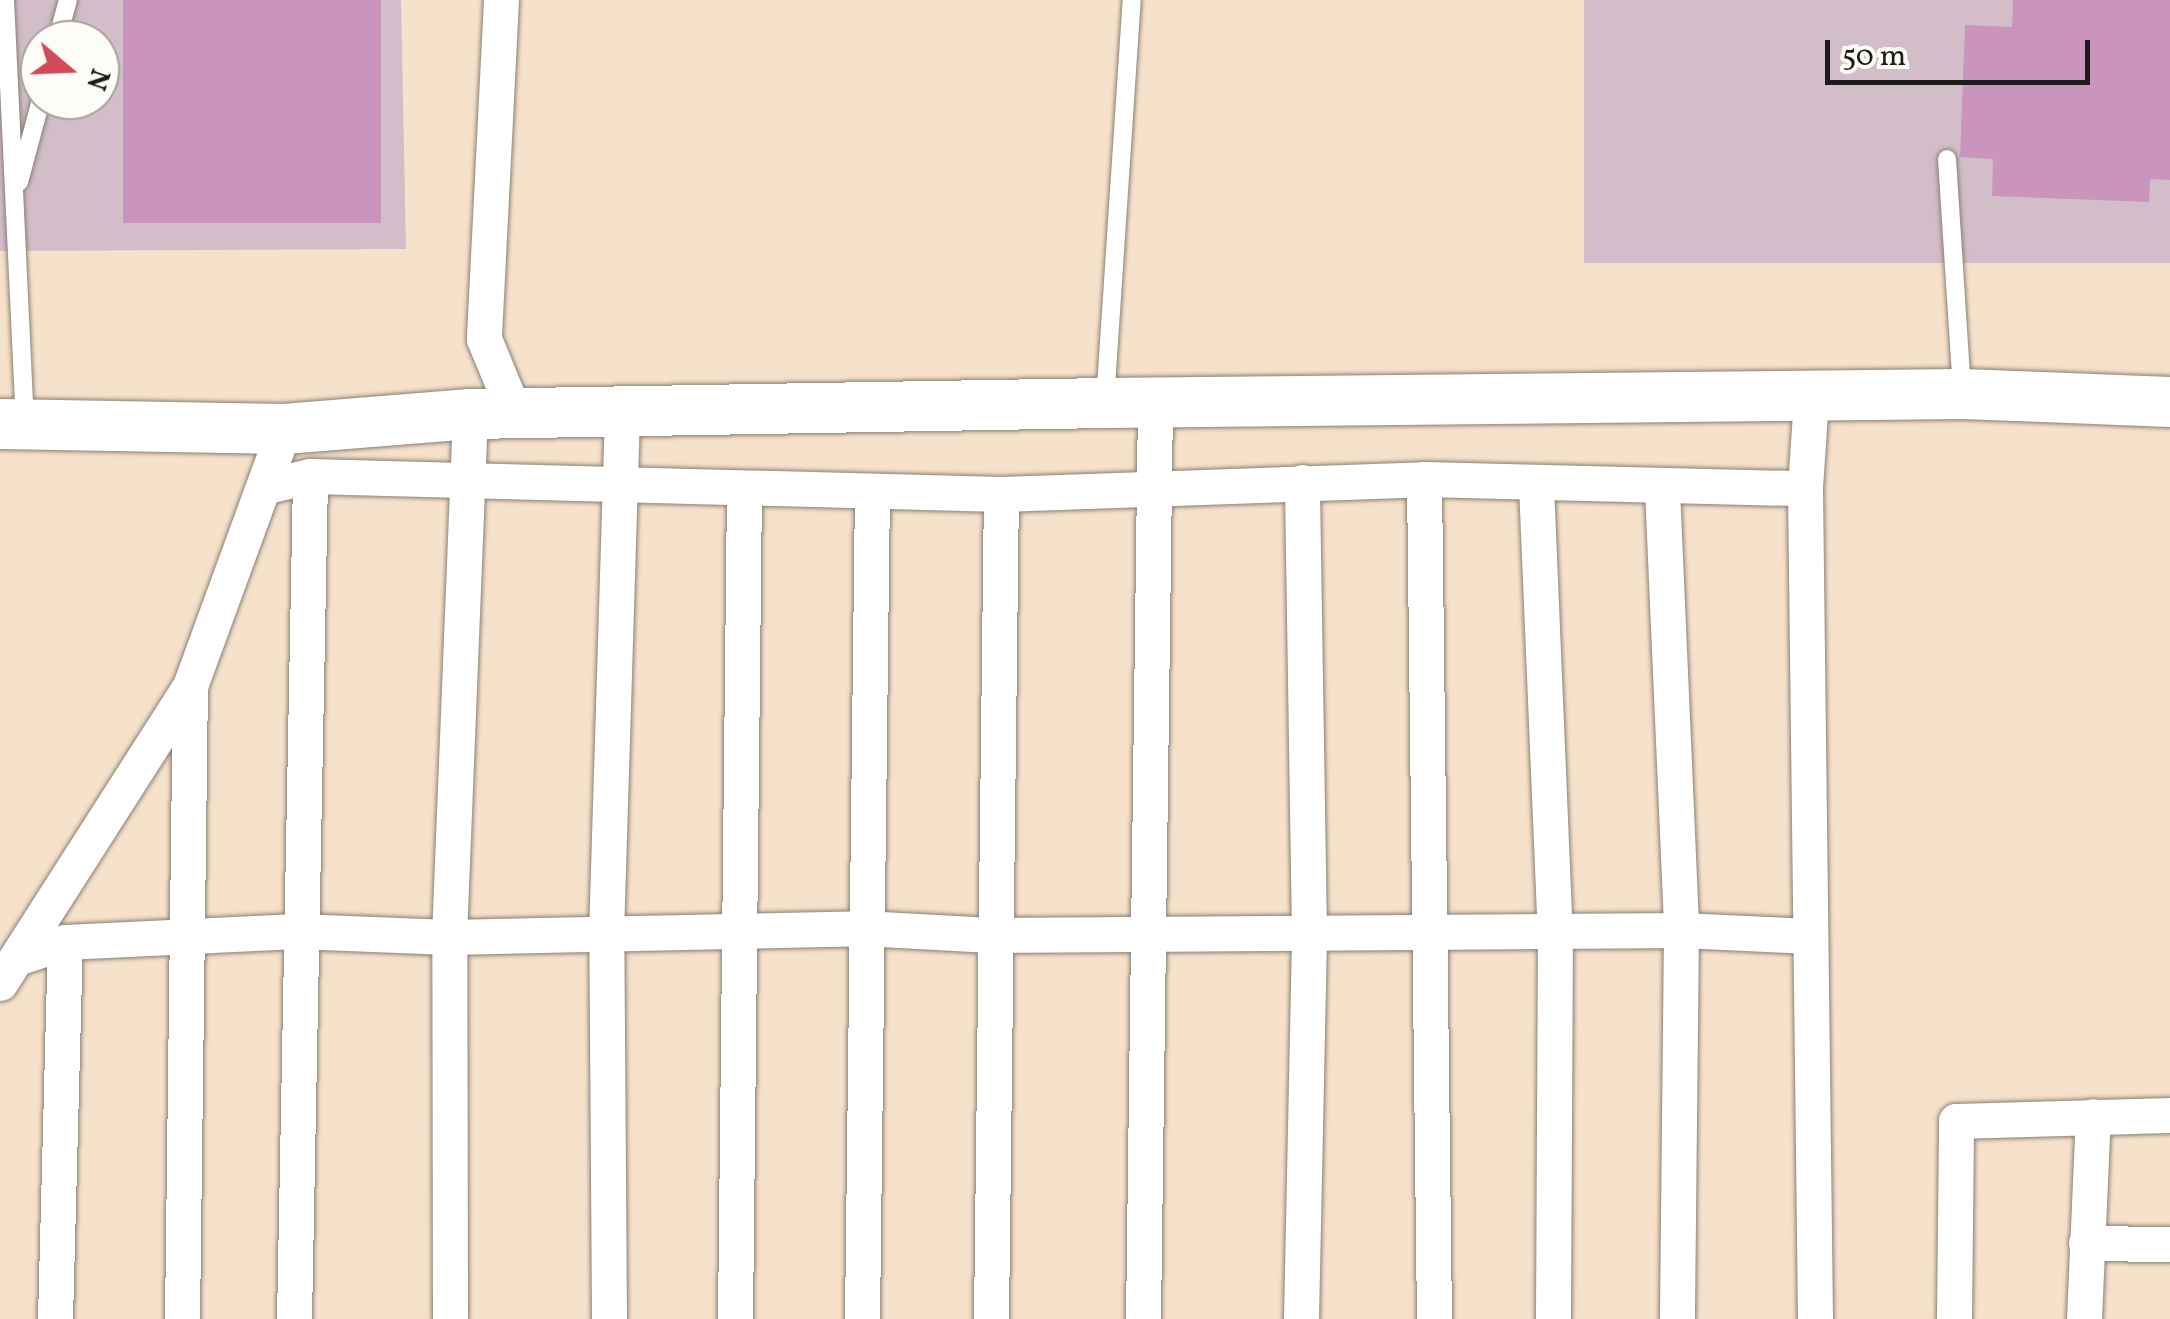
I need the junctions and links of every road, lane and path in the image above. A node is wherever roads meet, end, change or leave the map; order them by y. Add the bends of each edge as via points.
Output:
1 (5, 0) edge
2 (500, 0) edge
3 (1132, 0) edge
4 (36, 120) edge
5 (1947, 159) dead end
6 (15, 197) junction
7 (1962, 394) junction
8 (1811, 399) junction
9 (1105, 402) junction
10 (2170, 402) edge
11 (1154, 405) junction
12 (492, 414) junction
13 (622, 414) junction
14 (13, 423) edge
15 (284, 429) junction
16 (310, 476) junction
17 (1424, 480) junction
18 (470, 482) junction
19 (1302, 482) junction
20 (1536, 485) junction
21 (268, 486) junction
22 (622, 486) junction
23 (744, 488) junction
24 (1806, 488) junction
25 (1153, 489) junction
26 (1662, 489) junction
27 (872, 491) junction
28 (1001, 494) junction
29 (190, 686) junction
30 (864, 928) junction
31 (1680, 930) junction
32 (297, 931) junction
33 (186, 932) junction
34 (1143, 932) junction
35 (606, 934) junction
36 (1308, 934) junction
37 (1555, 934) junction
38 (735, 935) junction
39 (991, 935) junction
40 (1429, 936) junction
41 (1810, 936) junction
42 (449, 938) junction
43 (64, 942) junction
44 (9, 971) edge
45 (2170, 1115) edge
46 (2093, 1116) junction
47 (2086, 1243) junction
48 (2170, 1244) edge
49 (55, 1319) edge
50 (182, 1319) edge
51 (294, 1319) edge
52 (450, 1319) edge
53 (609, 1319) edge
54 (734, 1319) edge
55 (862, 1319) edge
56 (991, 1319) edge
57 (1143, 1319) edge
58 (1301, 1319) edge
59 (1434, 1319) edge
60 (1554, 1319) edge
61 (1677, 1319) edge
62 (1815, 1319) edge
63 (1954, 1319) edge
64 (2084, 1319) edge

1 - 6 lane
2 - 12 street via 484,339
3 - 9 lane
4 - 6 lane
5 - 7 lane
6 - 14 lane
7 - 8 street
7 - 10 street
8 - 11 street
8 - 24 street
9 - 11 street
9 - 13 street
11 - 25 street
12 - 13 street
12 - 15 street
12 - 18 street
13 - 22 street
14 - 15 street
15 - 21 street
16 - 18 street
16 - 21 street
16 - 32 street
17 - 19 street
17 - 20 street
17 - 40 street
18 - 22 street
18 - 42 street
19 - 25 street
19 - 36 street
20 - 26 street
20 - 37 street
21 - 29 street
22 - 23 street
22 - 35 street
23 - 27 street
23 - 38 street
24 - 26 street
24 - 41 street
25 - 28 street
25 - 34 street
26 - 31 street
27 - 28 street
27 - 30 street
28 - 39 street
29 - 33 street
29 - 44 street
30 - 38 street
30 - 39 street
30 - 55 street
31 - 37 street
31 - 41 street
31 - 61 street
32 - 33 street
32 - 42 street
32 - 51 street
33 - 43 street
33 - 50 street
34 - 36 street
34 - 39 street
34 - 57 street
35 - 38 street
35 - 42 street
35 - 53 street
36 - 40 street
36 - 58 street
37 - 40 street
37 - 60 street
38 - 54 street
39 - 56 street
40 - 59 street
41 - 62 street
42 - 52 street
43 - 44 street
43 - 49 street
45 - 46 street
46 - 47 street
46 - 63 street via 1956,1121
47 - 48 street
47 - 64 street

